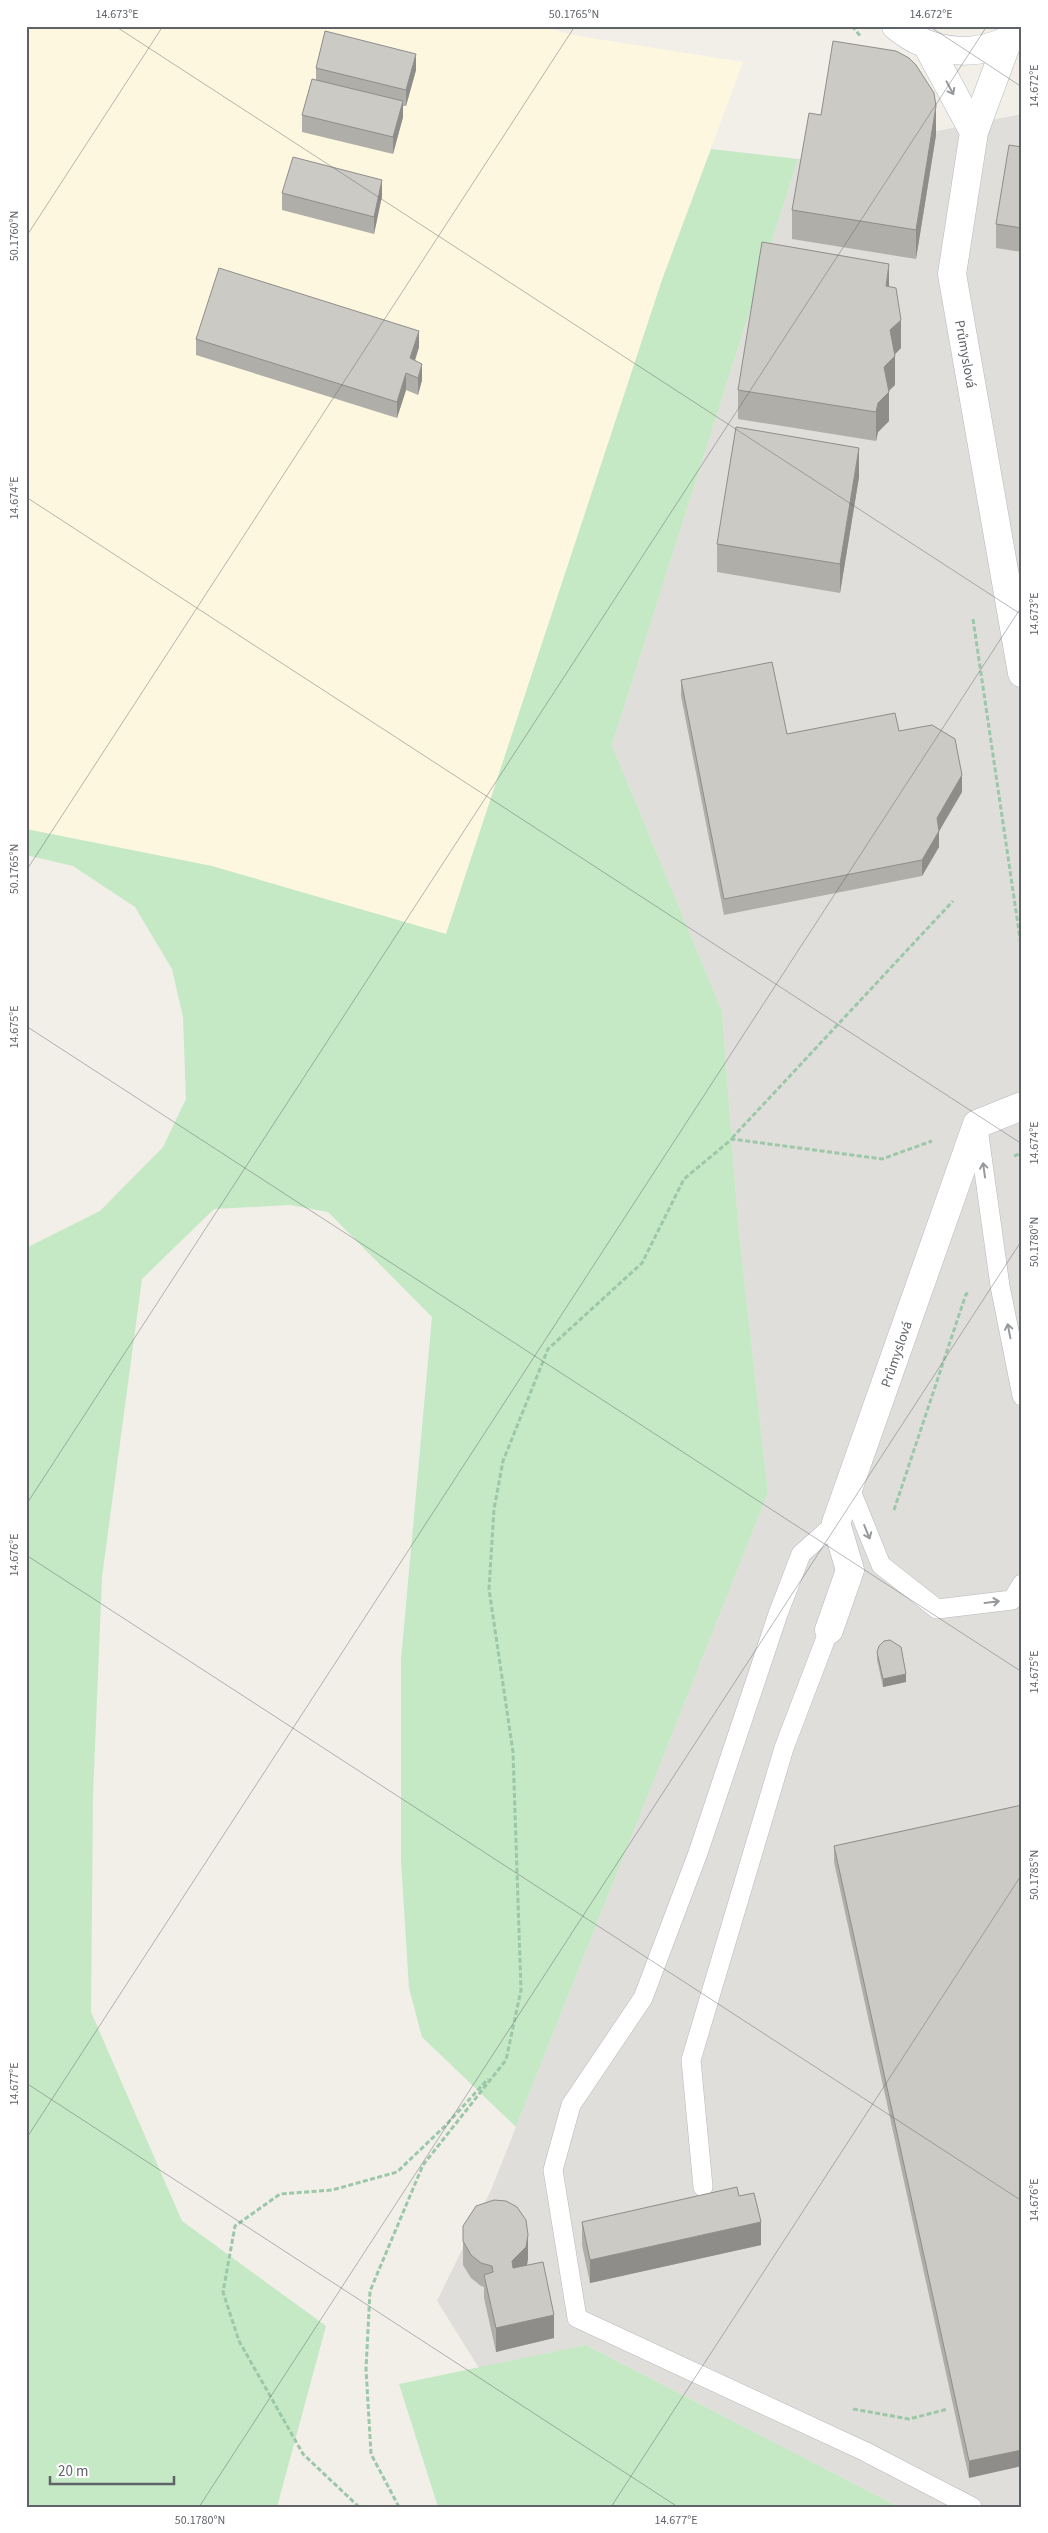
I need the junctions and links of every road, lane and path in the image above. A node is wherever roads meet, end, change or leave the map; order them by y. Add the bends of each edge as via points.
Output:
1 (896, 26) edge
2 (1015, 35) edge
3 (927, 45) junction
4 (974, 132) junction
5 (1022, 673) edge
6 (953, 901) dead end
7 (1022, 1106) edge
8 (978, 1124) junction
9 (732, 1138) junction
10 (973, 1292) dead end
11 (1022, 1396) edge
12 (849, 1486) junction
13 (893, 1516) dead end
14 (836, 1523) junction
15 (1022, 1584) edge
16 (829, 1630) joint
17 (506, 2060) junction
18 (703, 2187) dead end
19 (359, 2507) edge
20 (399, 2507) edge
21 (972, 2507) edge

1 - 3 street
2 - 3 street via 982,49 964,52
2 - 4 street, Průmyslová
3 -> 4 street
4 - 5 street, Průmyslová via 952,274
6 - 9 path
7 - 8 street
8 - 9 path via 882,1159
11 -> 8 lane via 1000,1286
8 - 12 street, Průmyslová
9 - 17 path via 684,1179 642,1263 548,1349 503,1461 494,1509 489,1589 513,1752 521,1990
10 - 13 path via 966,1294
12 - 14 street, Průmyslová
12 -> 15 lane via 881,1565 936,1609 1012,1600
14 - 16 street via 850,1570
14 - 21 lane via 801,1554 698,1853 643,1998 571,2105 553,2170 577,2318 864,2451
16 - 18 lane via 784,1748 692,2060
17 - 19 path via 397,2172 332,2190 280,2194 235,2226 223,2292 238,2341 303,2454
17 - 20 path via 423,2165 370,2291 366,2369 371,2454

